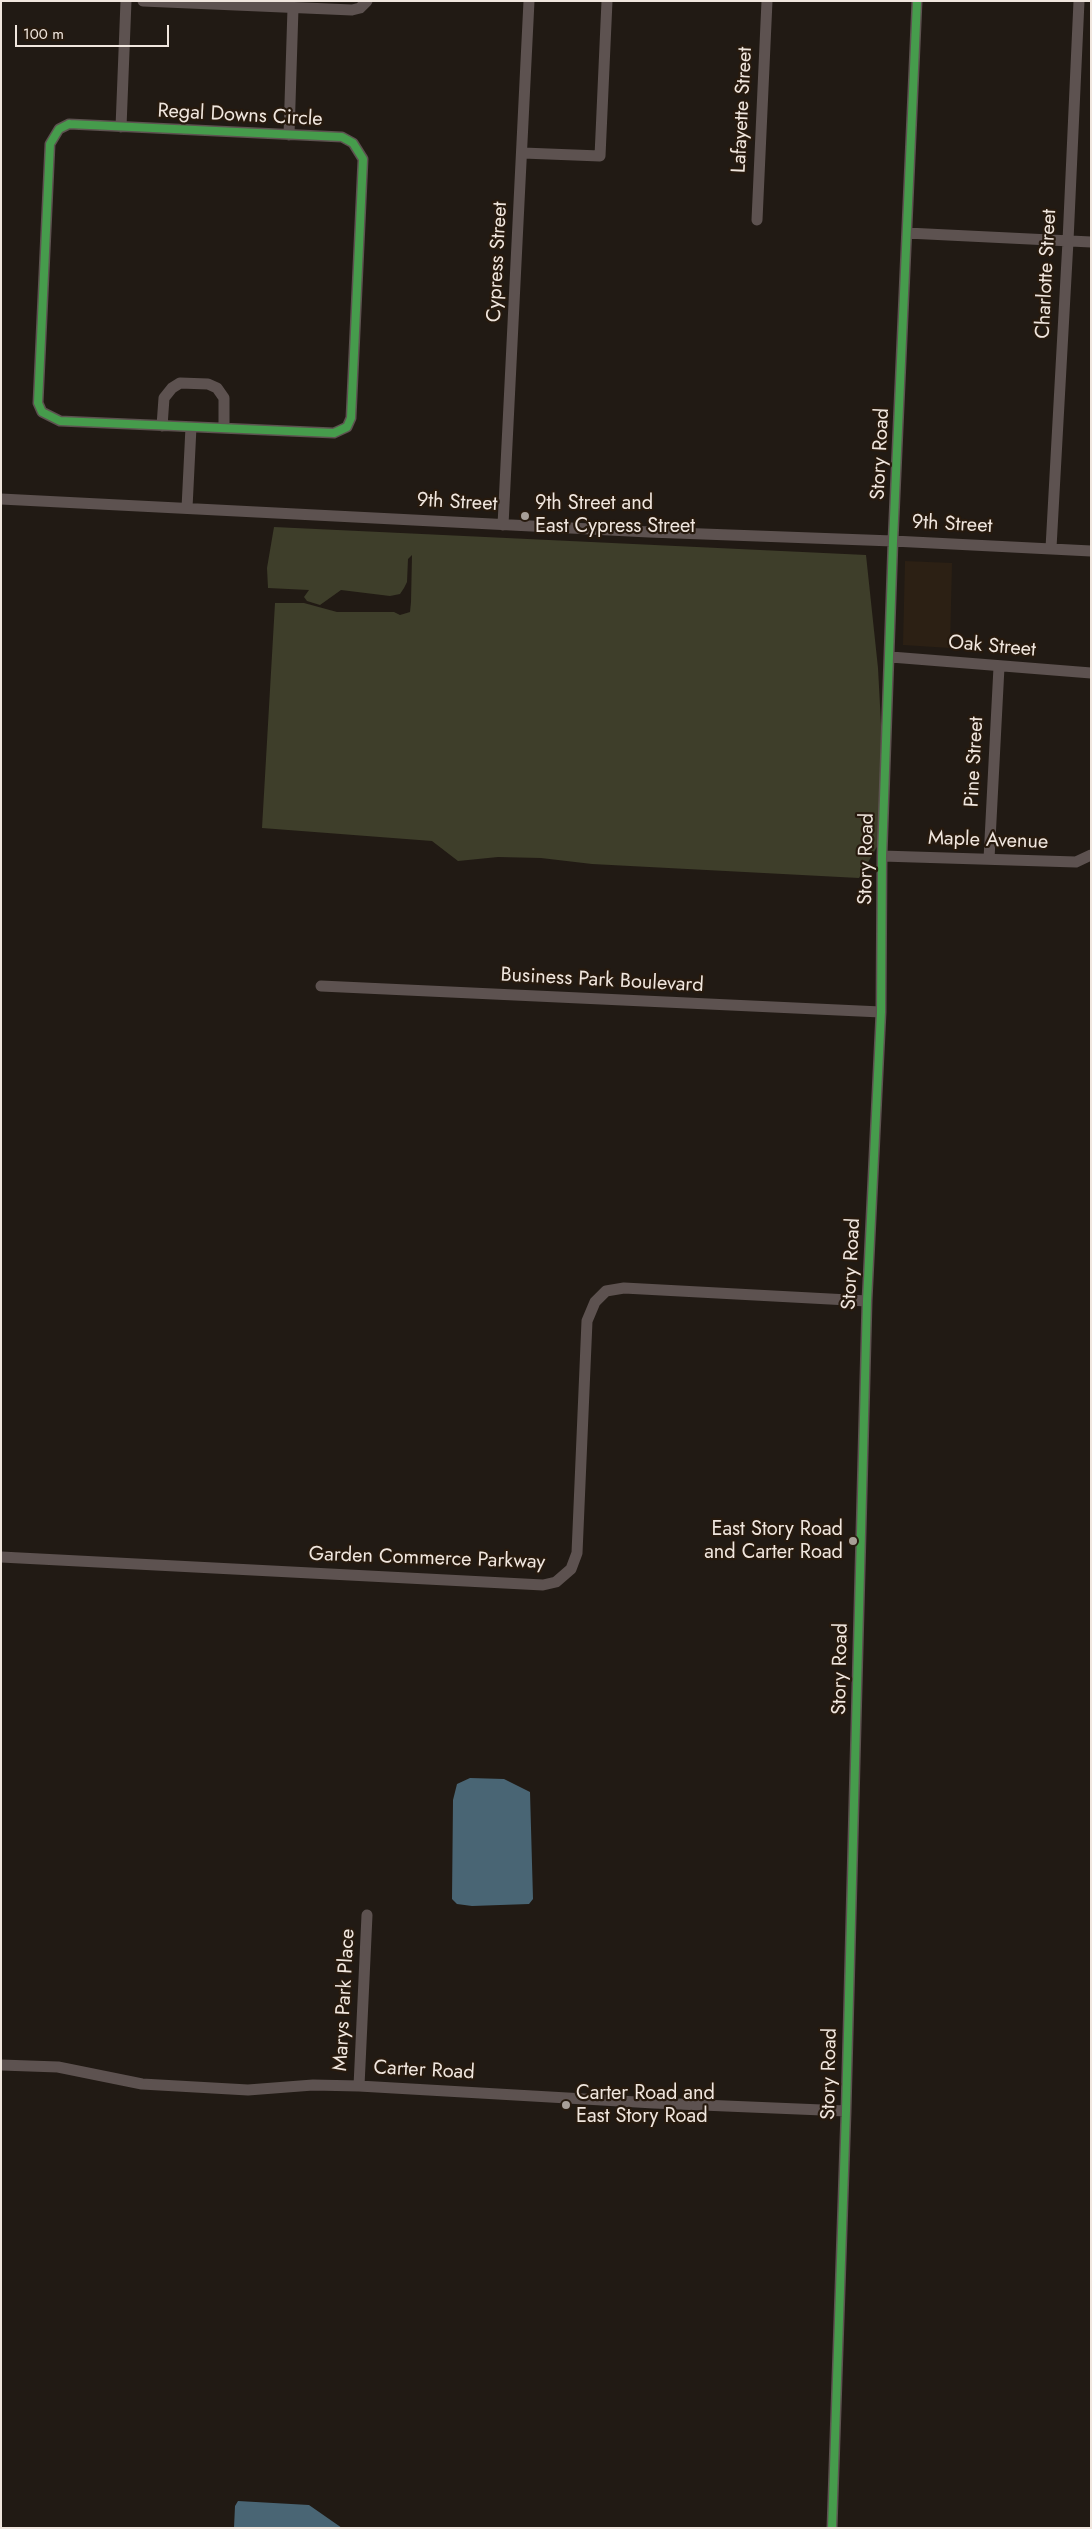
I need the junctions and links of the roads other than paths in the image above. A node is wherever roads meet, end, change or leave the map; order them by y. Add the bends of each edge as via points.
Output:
1 (126, 1) edge
2 (143, 1) edge
3 (367, 1) edge
4 (529, 1) edge
5 (607, 1) edge
6 (767, 1) edge
7 (917, 1) edge
8 (1078, 1) edge
9 (293, 8) junction
10 (121, 127) junction
11 (289, 135) junction
12 (522, 153) junction
13 (757, 220) dead end
14 (908, 233) junction
15 (1068, 241) junction
16 (1091, 242) edge
17 (162, 426) junction
18 (192, 427) junction
19 (224, 428) junction
20 (1, 500) edge
21 (187, 508) junction
22 (503, 525) junction
23 (893, 540) junction
24 (1051, 548) junction
25 (1091, 551) edge
26 (891, 657) junction
27 (999, 667) junction
28 (1091, 673) edge
29 (1091, 855) edge
30 (882, 856) junction
31 (989, 859) junction
32 (321, 986) dead end
33 (881, 1012) junction
34 (867, 1301) junction
35 (1, 1557) edge
36 (368, 1915) dead end
37 (1, 2065) edge
38 (359, 2086) junction
39 (846, 2111) junction
40 (832, 2528) edge

1 - 10 street
2 - 9 street
3 - 9 street via 352,10
4 - 12 street, Cypress Street
5 - 12 street via 600,156
6 - 13 street, Lafayette Street
7 - 14 street, Story Road
8 - 15 street, Charlotte Street
9 - 11 street
10 - 11 street, Regal Downs Circle
10 - 17 street, Regal Downs Circle via 69,124 59,129 50,144 38,403 42,412 60,421
11 - 19 street, Regal Downs Circle via 342,138 353,143 363,159 351,418 347,426 334,433
12 - 22 street, Cypress Street
14 - 15 street
14 - 23 street, Story Road
15 - 16 street
15 - 24 street, Charlotte Street
17 - 18 street, Regal Downs Circle
17 - 19 street via 164,398 172,388 180,384 208,384 218,388 224,398
18 - 19 street, Regal Downs Circle
18 - 21 street
20 - 21 street, 9th Street
21 - 22 street, 9th Street
22 - 23 street, 9th Street
23 - 24 street, 9th Street
23 - 26 street, Story Road
24 - 25 street, 9th Street
26 - 27 street, Oak Street
26 - 30 street, Story Road
27 - 28 street, Oak Street
27 - 31 street, Pine Street
29 - 31 street, Maple Avenue via 1076,862
30 - 31 street, Maple Avenue
30 - 33 street, Story Road
32 - 33 street, Business Park Boulevard
33 - 34 street, Story Road
34 - 35 street, Garden Commerce Parkway via 624,1288 606,1291 595,1302 587,1321 577,1553 571,1569 556,1582 543,1585
34 - 39 street, Story Road
36 - 38 street, Marys Park Place
37 - 38 street, Carter Road via 58,2067 142,2084 248,2090 313,2085
38 - 39 street, Carter Road
39 - 40 street, Story Road

